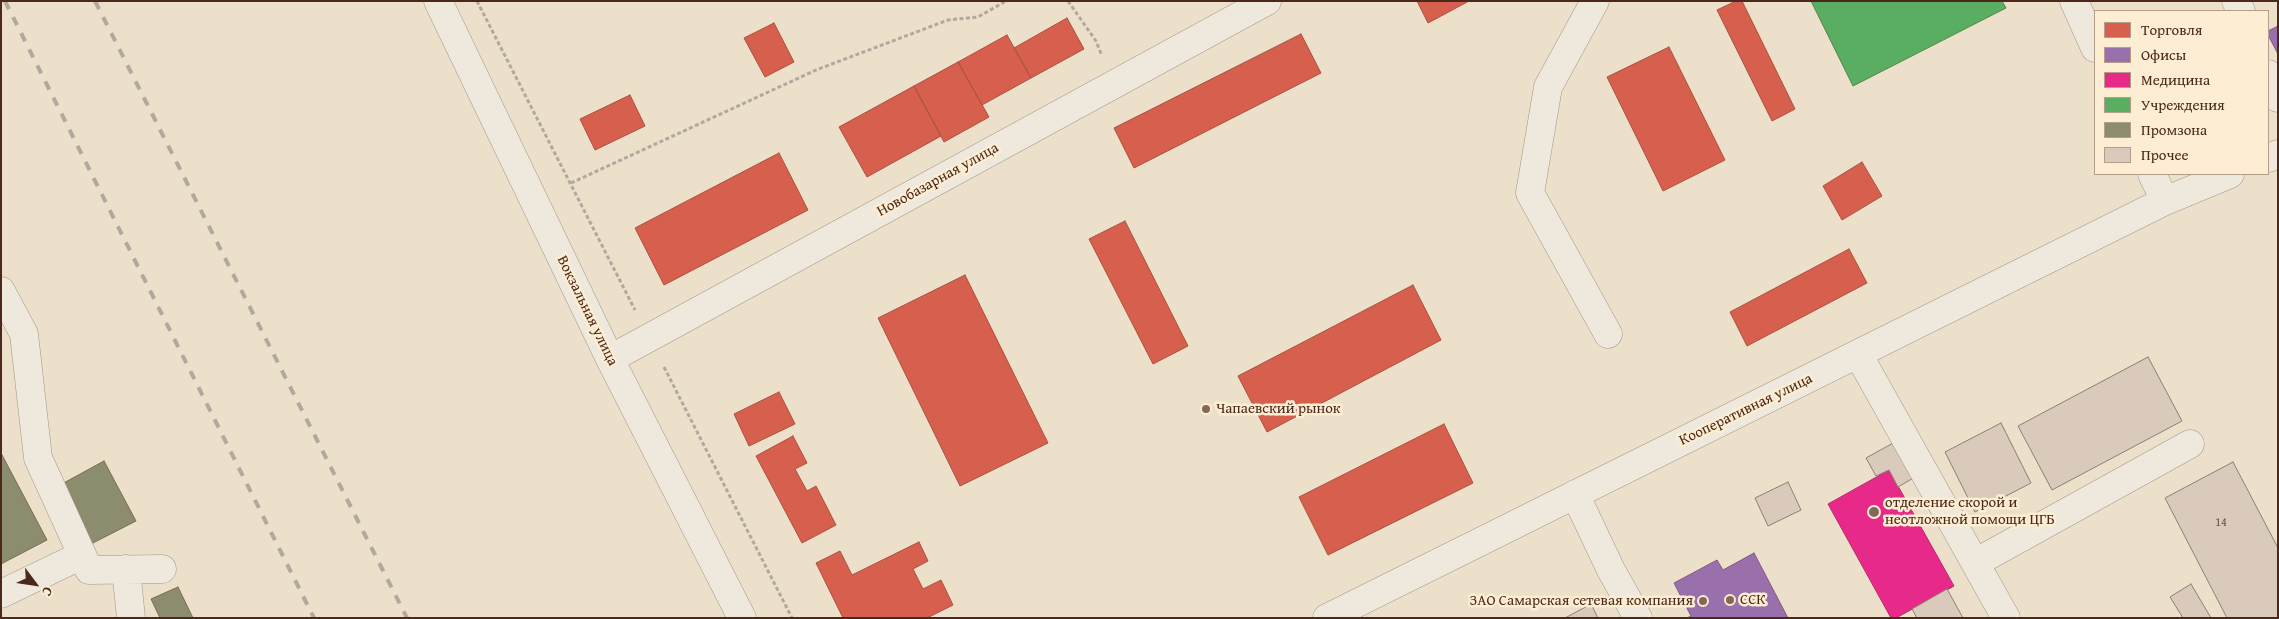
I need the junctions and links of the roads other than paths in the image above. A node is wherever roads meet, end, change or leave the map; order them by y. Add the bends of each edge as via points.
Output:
1 (438, 1) edge
2 (1267, 1) edge
3 (1596, 1) edge
4 (2074, 1) edge
5 (2094, 46) edge
6 (2269, 76) edge
7 (2278, 98) edge
8 (2152, 175) edge
9 (2228, 175) edge
10 (2165, 202) junction
11 (1, 291) edge
12 (1608, 334) dead end
13 (1858, 354) junction
14 (610, 358) junction
15 (2190, 444) dead end
16 (1575, 494) junction
17 (82, 555) junction
18 (1975, 563) junction
19 (126, 569) junction
20 (162, 569) dead end
21 (1, 594) edge
22 (132, 618) edge
23 (742, 618) edge
24 (1327, 618) edge
25 (1638, 618) edge
26 (2006, 618) edge

1 - 14 street, Вокзальная улица
2 - 14 street, Новобазарная улица
3 - 12 street via 1548,87 1530,193
4 - 5 street
6 - 7 street
8 - 10 street
9 - 10 street, Кооперативная улица
10 - 13 street, Кооперативная улица
11 - 17 street via 24,334 38,458
13 - 16 street, Кооперативная улица
13 - 18 street
14 - 23 street, Вокзальная улица
15 - 18 street
16 - 24 street, Кооперативная улица
16 - 25 street
17 - 19 street via 89,570
17 - 21 street
18 - 26 street
19 - 20 street
19 - 22 street

